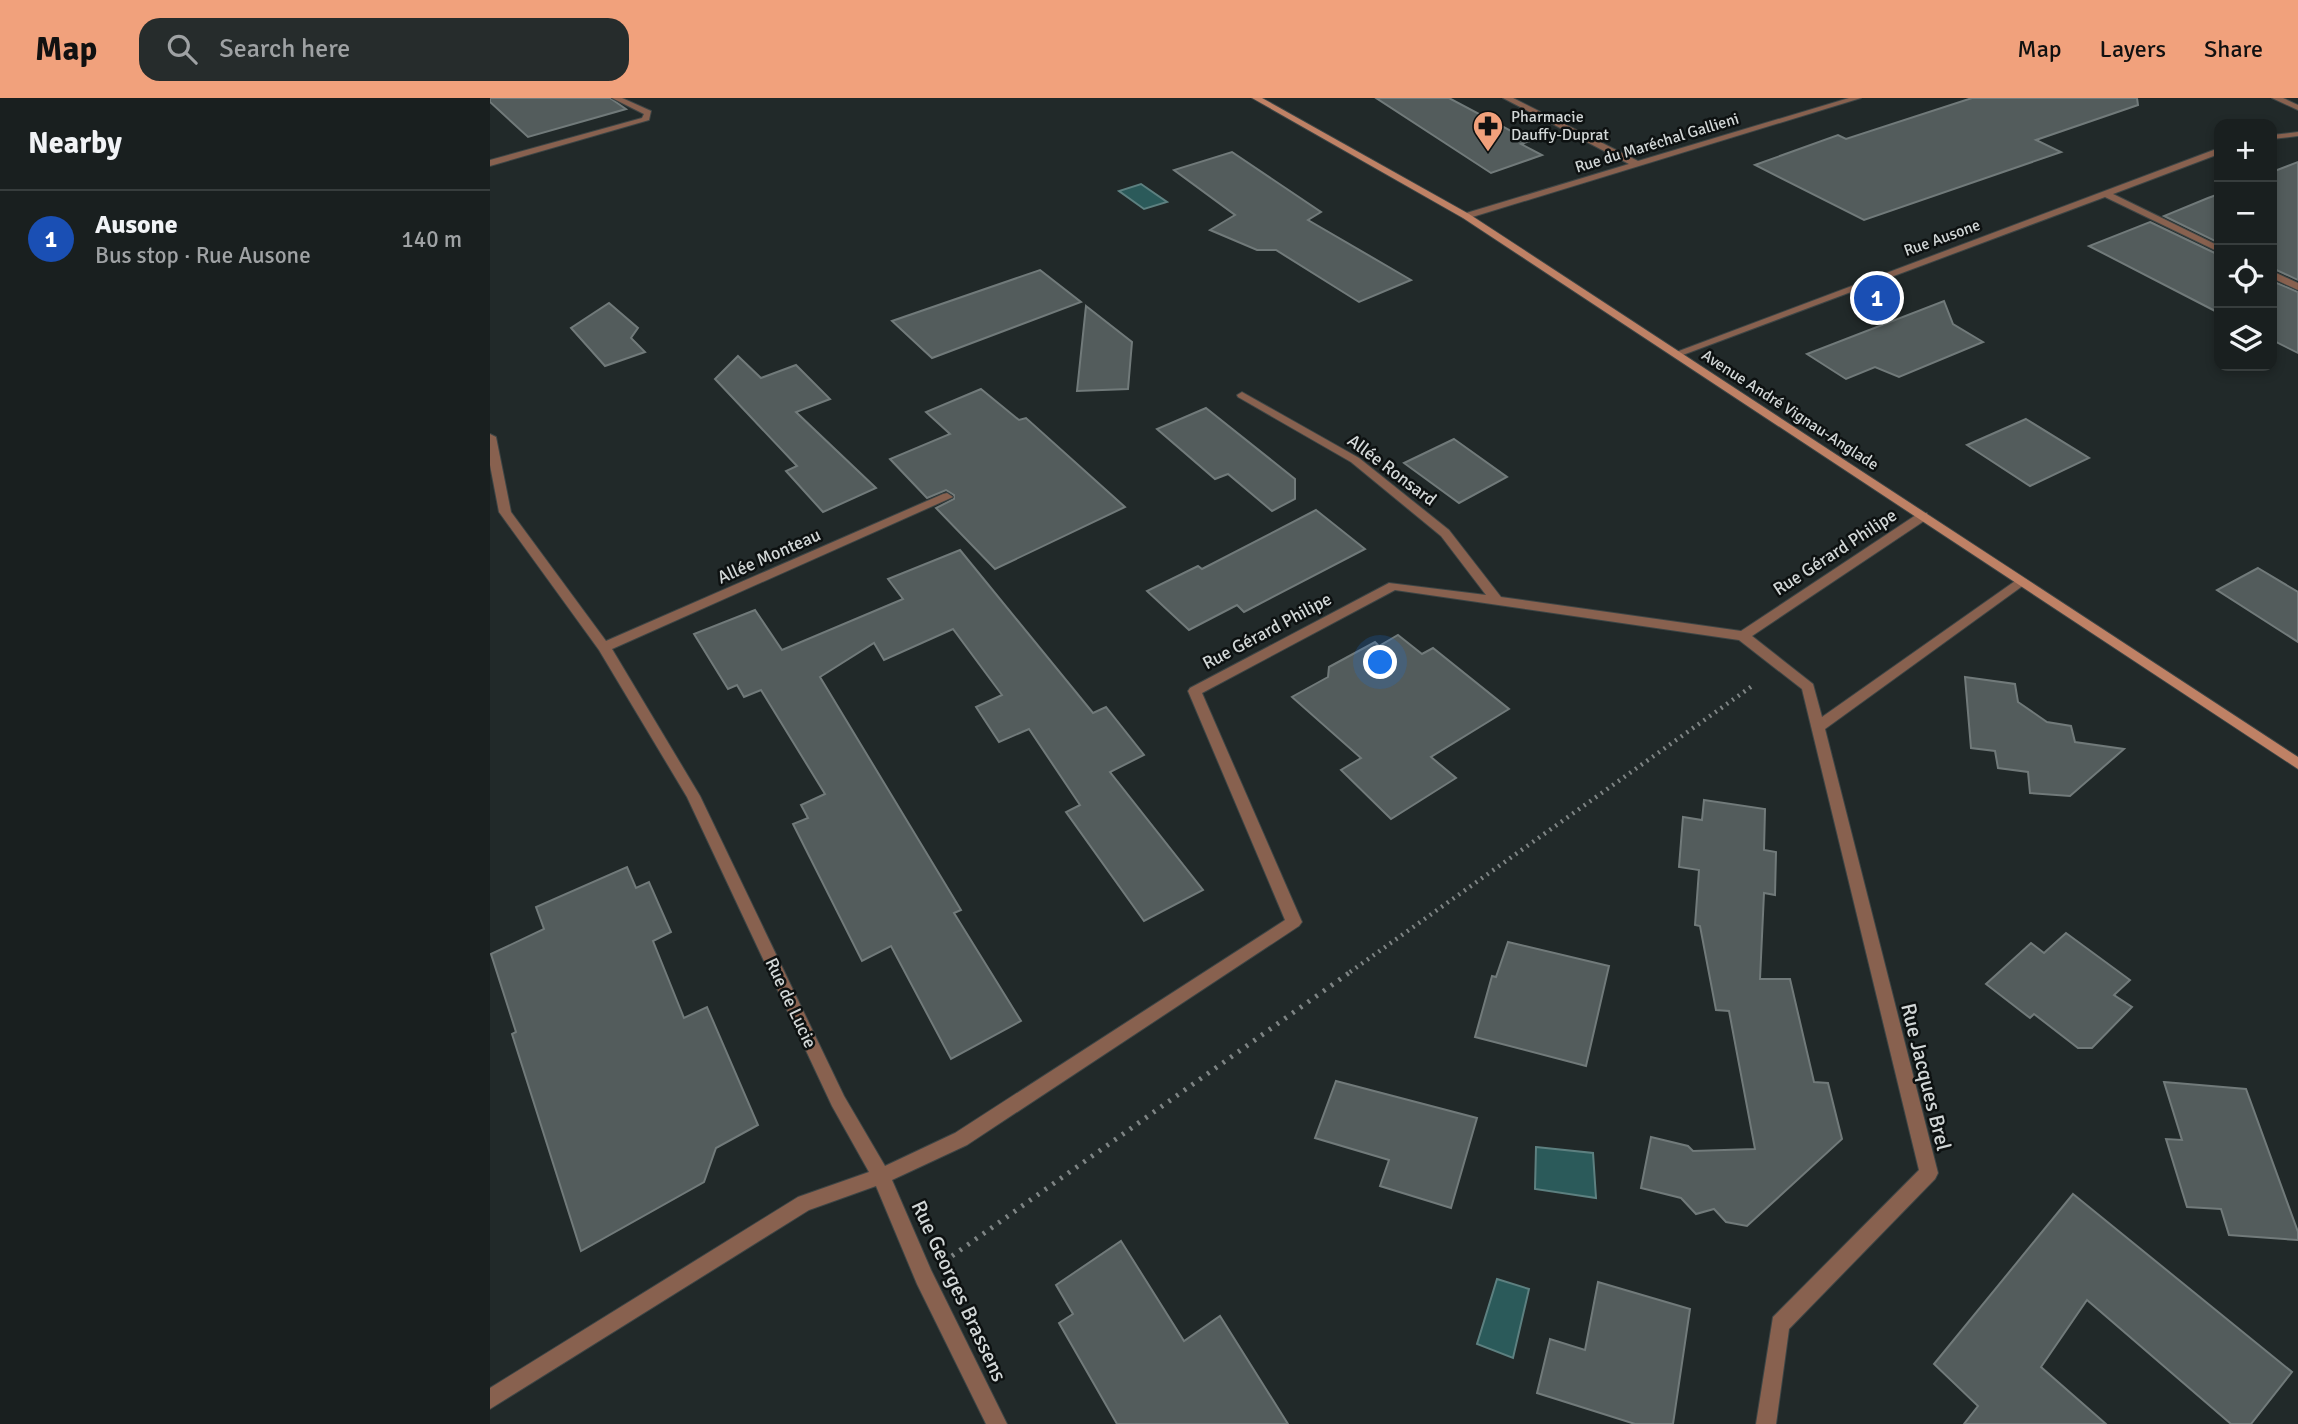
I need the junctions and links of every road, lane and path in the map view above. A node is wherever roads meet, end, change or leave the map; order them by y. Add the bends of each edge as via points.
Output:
1 (616, 98) edge
2 (1256, 98) edge
3 (1507, 98) edge
4 (1857, 98) edge
5 (2276, 98) edge
6 (2298, 108) edge
7 (2298, 134) edge
8 (2277, 136) edge
9 (2214, 153) edge
10 (490, 163) edge
11 (1636, 164) junction
12 (2106, 194) junction
13 (1466, 216) junction
14 (2214, 246) edge
15 (2277, 276) edge
16 (2298, 287) edge
17 (1676, 354) junction
18 (1242, 395) dead end
19 (490, 437) edge
20 (947, 497) dead end
21 (1923, 516) junction
22 (2022, 582) junction
23 (1497, 601) junction
24 (1743, 636) junction
25 (604, 647) junction
26 (1781, 665) junction
27 (1817, 728) junction
28 (2298, 764) edge
29 (881, 1176) junction
30 (924, 1276) junction
31 (490, 1399) edge
32 (997, 1424) edge
33 (1766, 1424) edge

1 - 10 street via 648,113 645,120
2 - 13 street, Avenue André Vignau-Anglade
3 - 11 street
4 - 11 street, Rue du Maréchal Gallieni
5 - 6 street
7 - 8 street
9 - 12 street, Rue Ausone
11 - 13 street, Rue du Maréchal Gallieni
12 - 14 street
12 - 17 street, Rue Ausone
13 - 17 street, Avenue André Vignau-Anglade
15 - 16 street
17 - 21 street, Avenue André Vignau-Anglade
18 - 23 street, Allée Ronsard via 1355,460 1446,533
19 - 25 street, Rue de Lucie via 505,512
20 - 25 street, Allée Monteau
21 - 22 street, Avenue André Vignau-Anglade
21 - 24 street, Rue Gérard Philipe
22 - 27 street
22 - 28 street, Avenue André Vignau-Anglade
23 - 24 street, Rue Gérard Philipe
23 - 29 street, Rue Gérard Philipe via 1393,586 1195,691 1294,922 961,1139
24 - 26 street, Rue Jacques Brel
25 - 29 street, Rue de Lucie via 694,796 838,1101
26 - 27 street, Rue Jacques Brel via 1808,687
26 - 30 path
27 - 33 street, Rue Jacques Brel via 1928,1173 1780,1324
29 - 30 street, Rue Georges Brassens
29 - 31 street via 804,1203
30 - 32 street, Rue Georges Brassens

